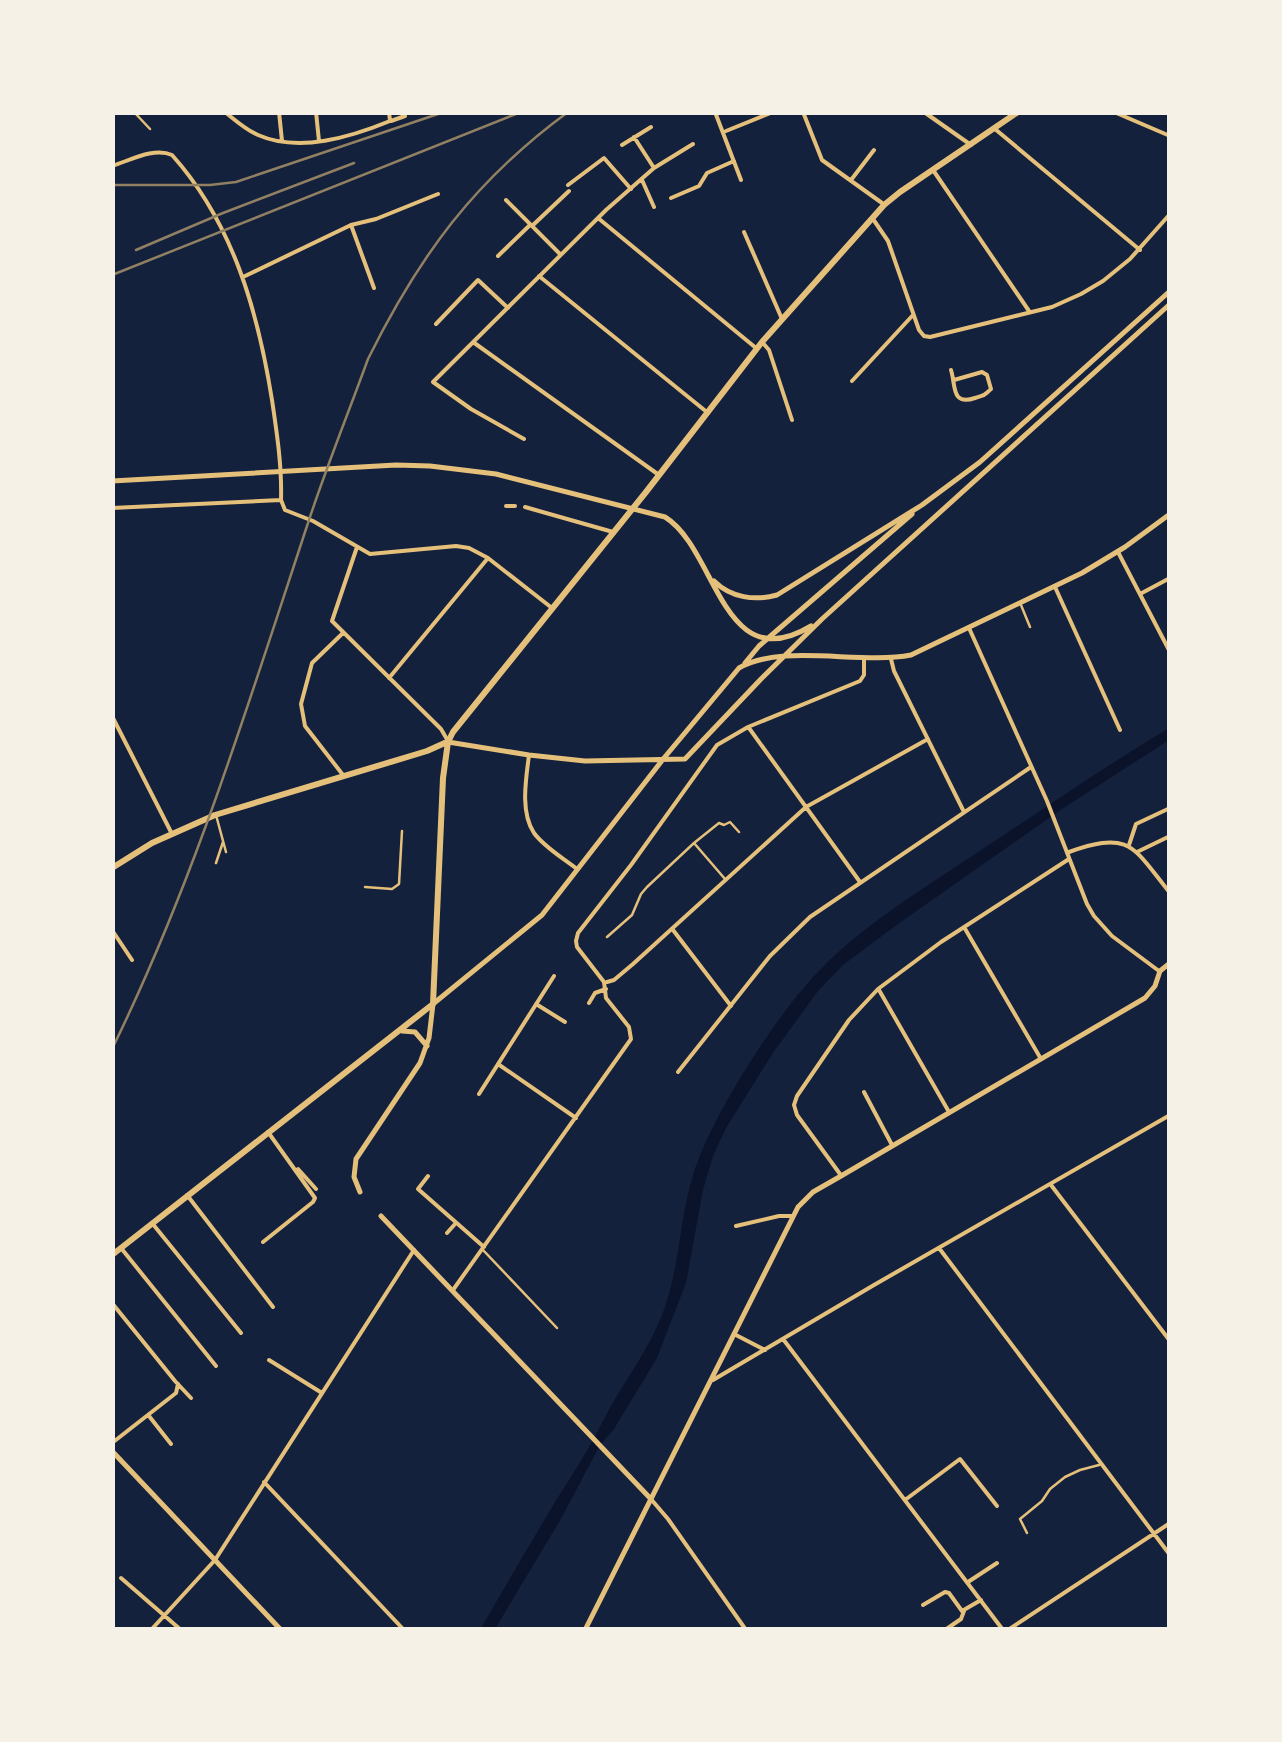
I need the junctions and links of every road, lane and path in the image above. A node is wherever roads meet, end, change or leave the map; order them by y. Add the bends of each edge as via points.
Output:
1 (134, 112) edge
2 (225, 112) edge
3 (279, 112) edge
4 (316, 112) edge
5 (389, 112) edge
6 (714, 112) edge
7 (773, 112) edge
8 (803, 112) edge
9 (924, 112) edge
10 (1018, 112) edge
11 (1114, 112) edge
12 (405, 116) dead end
13 (390, 121) junction
14 (651, 127) dead end
15 (996, 128) junction
16 (150, 129) dead end
17 (724, 132) junction
18 (1170, 136) edge
19 (634, 138) junction
20 (320, 141) junction
21 (282, 142) junction
22 (692, 144) dead end
23 (622, 145) dead end
24 (971, 145) junction
25 (874, 150) dead end
26 (734, 161) junction
27 (112, 166) edge
28 (654, 168) junction
29 (932, 170) junction
30 (642, 180) junction
31 (741, 180) dead end
32 (850, 180) junction
33 (631, 190) junction
34 (438, 194) dead end
35 (671, 198) dead end
36 (506, 200) dead end
37 (884, 206) junction
38 (654, 207) dead end
39 (1170, 214) edge
40 (598, 218) junction
41 (873, 219) junction
42 (351, 224) junction
43 (531, 225) junction
44 (744, 232) dead end
45 (1140, 250) junction
46 (560, 254) junction
47 (498, 256) dead end
48 (538, 276) junction
49 (243, 277) junction
50 (374, 288) dead end
51 (1170, 291) edge
52 (1170, 304) edge
53 (508, 308) junction
54 (1030, 312) junction
55 (913, 315) junction
56 (782, 319) junction
57 (436, 324) dead end
58 (473, 342) junction
59 (760, 345) junction
60 (951, 370) dead end
61 (852, 380) dead end
62 (954, 380) junction
63 (708, 413) junction
64 (792, 420) dead end
65 (524, 439) dead end
66 (660, 475) junction
67 (112, 480) edge
68 (280, 500) junction
69 (922, 505) junction
70 (506, 506) dead end
71 (514, 506) dead end
72 (525, 507) dead end
73 (112, 508) edge
74 (1170, 514) edge
75 (613, 532) junction
76 (357, 547) junction
77 (1118, 552) junction
78 (488, 558) junction
79 (709, 575) junction
80 (1170, 578) edge
81 (1055, 586) junction
82 (1140, 594) junction
83 (1020, 604) junction
84 (552, 608) junction
85 (822, 620) junction
86 (1030, 627) dead end
87 (969, 628) junction
88 (344, 632) junction
89 (1170, 652) edge
90 (891, 658) junction
91 (864, 659) junction
92 (744, 666) junction
93 (389, 678) junction
94 (112, 716) edge
95 (748, 727) junction
96 (1120, 730) dead end
97 (928, 740) junction
98 (448, 742) junction
99 (529, 755) junction
100 (664, 758) junction
101 (1032, 767) junction
102 (342, 775) junction
103 (806, 808) junction
104 (1170, 808) edge
105 (964, 812) junction
106 (216, 815) junction
107 (402, 831) dead end
108 (739, 832) dead end
109 (172, 833) junction
110 (1170, 836) edge
111 (223, 841) junction
112 (694, 844) junction
113 (1129, 844) junction
114 (226, 852) dead end
115 (1137, 852) junction
116 (1068, 855) junction
117 (216, 863) dead end
118 (112, 868) edge
119 (578, 870) junction
120 (726, 880) junction
121 (860, 882) junction
122 (365, 887) dead end
123 (1170, 893) edge
124 (964, 926) junction
125 (112, 930) edge
126 (672, 930) junction
127 (608, 937) dead end
128 (132, 960) dead end
129 (1170, 962) edge
130 (1160, 971) junction
131 (554, 976) dead end
132 (605, 985) junction
133 (547, 988) junction
134 (878, 989) junction
135 (554, 992) dead end
136 (589, 1003) dead end
137 (433, 1004) junction
138 (536, 1004) junction
139 (731, 1006) junction
140 (564, 1022) dead end
141 (395, 1033) junction
142 (427, 1046) junction
143 (1041, 1059) junction
144 (498, 1064) junction
145 (678, 1072) dead end
146 (864, 1092) dead end
147 (479, 1094) dead end
148 (950, 1112) junction
149 (576, 1118) junction
150 (1166, 1119) edge
151 (268, 1132) junction
152 (892, 1146) junction
153 (294, 1167) junction
154 (428, 1176) dead end
155 (841, 1176) junction
156 (1051, 1185) junction
157 (316, 1189) dead end
158 (360, 1192) dead end
159 (188, 1196) junction
160 (381, 1216) dead end
161 (792, 1216) junction
162 (152, 1223) junction
163 (455, 1224) junction
164 (736, 1226) dead end
165 (447, 1233) dead end
166 (263, 1242) dead end
167 (122, 1248) junction
168 (483, 1248) junction
169 (939, 1248) junction
170 (414, 1250) junction
171 (112, 1255) edge
172 (453, 1290) junction
173 (112, 1303) edge
174 (273, 1307) dead end
175 (558, 1328) dead end
176 (241, 1333) dead end
177 (734, 1334) junction
178 (783, 1339) junction
179 (1170, 1341) edge
180 (765, 1350) junction
181 (269, 1360) dead end
182 (718, 1364) junction
183 (216, 1366) dead end
184 (733, 1368) junction
185 (709, 1383) junction
186 (178, 1384) junction
187 (322, 1393) junction
188 (192, 1398) dead end
189 (148, 1415) junction
190 (172, 1444) dead end
191 (112, 1447) edge
192 (953, 1450) dead end
193 (960, 1459) junction
194 (1101, 1465) junction
195 (264, 1482) junction
196 (650, 1498) junction
197 (905, 1500) junction
198 (997, 1506) dead end
199 (1170, 1523) edge
200 (1027, 1533) dead end
201 (1153, 1534) junction
202 (1170, 1555) edge
203 (215, 1560) junction
204 (997, 1563) dead end
205 (122, 1578) dead end
206 (968, 1582) junction
207 (981, 1600) junction
208 (923, 1606) dead end
209 (964, 1611) junction
210 (164, 1615) junction
211 (151, 1630) edge
212 (180, 1630) edge
213 (281, 1630) edge
214 (404, 1630) edge
215 (585, 1630) edge
216 (746, 1630) edge
217 (946, 1630) edge
218 (1006, 1630) edge

1 - 16 lane
2 - 21 street via 255,134
3 - 21 street
4 - 20 street
5 - 13 street
6 - 17 street
7 - 17 street
8 - 32 street via 822,160
9 - 24 street
10 - 15 main road
11 - 18 street
12 - 13 street
13 - 20 street
14 - 19 street
15 - 24 main road
15 - 45 street
17 - 26 street
19 - 23 street
19 - 28 street
20 - 21 street
22 - 28 street
24 - 29 main road
25 - 32 street
26 - 31 street
26 - 35 street
27 - 49 street via 172,154 226,236
28 - 30 street
29 - 37 main road
29 - 54 street
30 - 33 street
30 - 38 street
32 - 37 street
33 - 40 street
33 - 43 street via 604,158
34 - 42 street
36 - 43 street
37 - 41 main road
39 - 45 street
40 - 46 street
40 - 59 street
41 - 55 street via 888,241
41 - 56 main road
42 - 49 street
42 - 50 street
43 - 46 street
43 - 47 street
44 - 56 street
45 - 54 street via 1086,292
46 - 48 street
48 - 53 street
48 - 63 street
49 - 68 street via 266,361
51 - 69 street via 993,452
52 - 85 street
53 - 57 street via 478,280
53 - 58 street
54 - 55 street via 935,336 922,335
55 - 61 street
56 - 59 main road
58 - 65 street via 434,382
58 - 66 street
59 - 63 main road
59 - 64 street via 769,350
60 - 62 street
62 - 62 street via 963,401 991,389 984,372
63 - 66 main road
66 - 75 main road
67 - 79 street via 396,466 465,469 665,516 689,538
68 - 73 street
68 - 76 street via 284,510
69 - 79 street via 770,597 735,594
69 - 92 street via 758,646
70 - 71 street
72 - 75 street
74 - 77 street
75 - 84 main road
76 - 78 street via 370,554 456,546
76 - 88 street via 332,620
77 - 81 street
77 - 82 street
78 - 84 street
78 - 93 street
79 - 85 street via 727,612 754,634 788,637
80 - 82 street
81 - 83 street
81 - 96 street
82 - 89 street
83 - 86 lane
83 - 87 street
84 - 98 main road
85 - 100 street via 688,757
87 - 90 street
87 - 101 street
88 - 93 street
88 - 102 street via 312,663 301,700 305,726
90 - 91 street
90 - 97 street
91 - 92 street via 790,658
91 - 95 street via 860,681
92 - 100 street
93 - 98 street
94 - 109 street
95 - 103 street
95 - 132 street via 717,745 578,933 580,955
97 - 103 street
97 - 105 street
98 - 99 street
98 - 102 main road
98 - 137 main road
99 - 100 street via 607,762
99 - 119 street via 532,830
100 - 119 street
101 - 105 street
101 - 116 street
102 - 106 main road
103 - 120 street
103 - 121 street
104 - 113 street via 1136,824
105 - 121 street
106 - 109 main road
106 - 111 lane
107 - 122 lane via 400,884
108 - 112 lane via 730,822 719,823
109 - 118 main road
110 - 115 street
111 - 114 lane
111 - 117 lane
112 - 120 lane
112 - 127 lane via 651,883
113 - 115 street
113 - 116 street via 1102,842
115 - 123 street
116 - 124 street
116 - 130 street via 1094,916
119 - 137 street via 536,920
120 - 126 street
121 - 139 street via 780,945
124 - 134 street
124 - 143 street
125 - 128 street
126 - 132 street
126 - 139 street
129 - 130 street
130 - 143 street via 1145,998
131 - 133 street
132 - 136 street
132 - 149 street via 606,998 631,1029 630,1039
133 - 135 street
133 - 138 street
134 - 148 street
134 - 155 street via 844,1027 794,1105
137 - 141 main road
137 - 142 street
138 - 140 street
138 - 144 street
139 - 145 street
141 - 142 street via 415,1032
141 - 151 main road
142 - 158 street via 358,1154
143 - 148 street
144 - 147 street
144 - 149 street
146 - 152 street
148 - 152 street
149 - 168 street
150 - 156 street
151 - 153 street
151 - 159 main road
152 - 155 street
153 - 157 street
153 - 166 street via 314,1200
154 - 163 street via 418,1189
155 - 161 street
156 - 169 street
156 - 179 street
159 - 162 main road
159 - 174 street
160 - 170 street
161 - 164 street
161 - 177 street
162 - 167 main road
162 - 176 street
163 - 165 street
163 - 168 street
167 - 171 main road
167 - 183 street
168 - 172 street
168 - 175 lane
169 - 178 street
169 - 194 street
170 - 172 street
170 - 187 street
172 - 196 street
173 - 186 street
177 - 180 street
177 - 182 street
178 - 180 street
178 - 197 street
180 - 184 street
181 - 187 street
182 - 184 street
182 - 185 street
184 - 185 street
185 - 196 street
186 - 188 street
186 - 189 street
187 - 195 street
189 - 190 street
189 - 191 street
191 - 203 street
192 - 193 street
193 - 197 street
193 - 198 street
194 - 200 lane via 1073,1472 1052,1487 1020,1519
194 - 201 street
195 - 203 street
195 - 214 street
196 - 215 street
196 - 216 street
197 - 206 street
199 - 201 street
201 - 202 street
201 - 218 street
203 - 210 street
203 - 213 street
204 - 206 street
205 - 210 street
206 - 207 street
207 - 209 street
207 - 218 street
208 - 209 street via 946,1592
209 - 217 street
210 - 211 street
210 - 212 street

